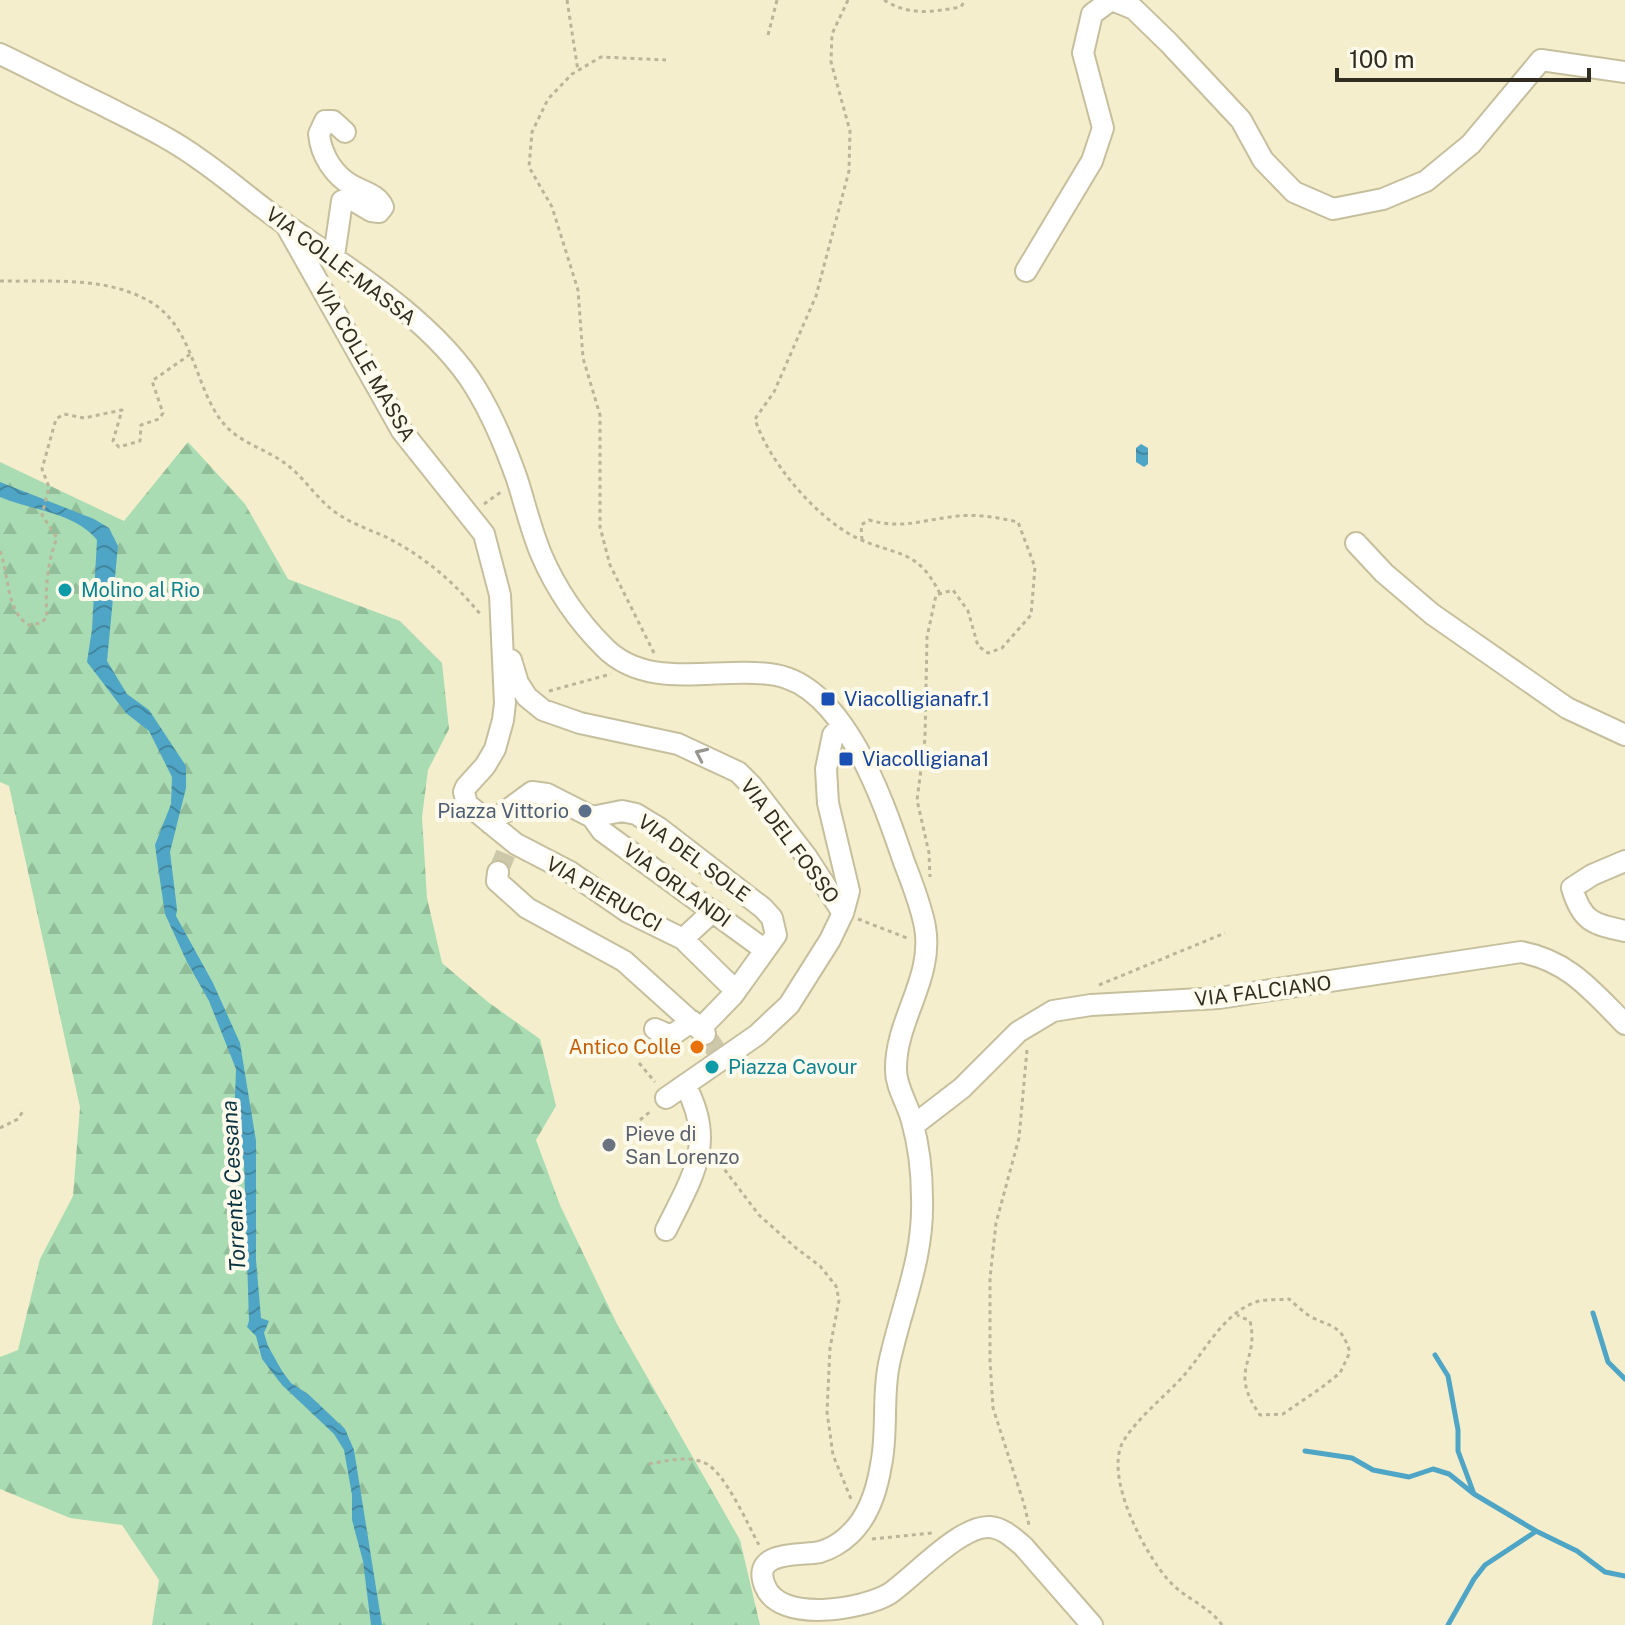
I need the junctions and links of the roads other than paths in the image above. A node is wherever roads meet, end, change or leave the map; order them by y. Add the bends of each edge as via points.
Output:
1 (1111, 0) edge
2 (0, 54) edge
3 (1625, 72) edge
4 (345, 132) dead end
5 (286, 225) junction
6 (334, 256) junction
7 (1026, 271) dead end
8 (1356, 543) dead end
9 (503, 638) junction
10 (841, 726) junction
11 (1625, 735) edge
12 (467, 804) joint
13 (592, 817) junction
14 (490, 823) junction
15 (1625, 861) edge
16 (498, 872) dead end
17 (713, 911) junction
18 (843, 913) junction
19 (1625, 931) edge
20 (683, 939) junction
21 (771, 943) junction
22 (736, 991) junction
23 (1625, 1024) edge
24 (699, 1028) junction
25 (655, 1029) dead end
26 (914, 1125) junction
27 (666, 1230) dead end
28 (1092, 1625) edge

1 - 3 street via 1134,9 1169,43 1241,120 1263,160 1294,192 1333,209 1383,199 1426,181 1471,144 1541,60
1 - 7 street via 1092,14 1083,53 1103,128 1092,161
2 - 5 street, VIA COLLE-MASSA via 178,145
4 - 6 street via 325,121 319,134 324,153 338,175 383,207 371,211 349,198 342,201
5 - 6 street, VIA COLLE-MASSA
5 - 9 street, VIA COLLE MASSA via 402,431 484,534 500,595
6 - 10 street, VIA COLLE-MASSA via 427,331 474,385 501,436 540,553 563,598 598,642 620,662 651,673 782,676 799,682
8 - 11 street via 1432,614 1567,708
9 - 12 street, VIA COLLE MASSA via 503,720 491,758 464,792
18 -> 9 street, VIA DEL FOSSO via 806,856 738,772 678,744 543,710 518,683
10 - 18 street via 833,735 826,769 828,803 849,891
10 - 26 street, VIA COLLE-MASSA via 874,778 920,908 927,945 895,1067
12 - 14 street, VIA PIERUCCI
13 - 14 street, VIA ORLANDI via 532,792
13 - 17 street, VIA ORLANDI via 602,831
13 - 21 street, VIA DEL SOLE via 622,811 659,828 763,908 772,918
14 - 20 street, VIA PIERUCCI via 510,844 570,872 628,912
15 - 19 street via 1572,888 1577,907 1594,924
16 - 24 street via 497,881 527,908 624,961
17 - 20 street
17 - 21 street, VIA ORLANDI
18 - 27 street via 789,1005 757,1035 669,1097 695,1102 702,1129 696,1169
20 - 22 street, VIA PIERUCCI
21 - 22 street
22 - 24 street
23 - 26 street, VIA FALCIANO via 1568,970 1521,952 1219,998 1091,1005 1053,1011 1029,1025
24 - 25 street via 671,1036
26 - 28 street via 922,1193 920,1247 888,1369 877,1488 851,1534 820,1552 792,1553 768,1563 763,1578 768,1592 785,1603 848,1609 902,1585 959,1537 994,1527 1036,1560

